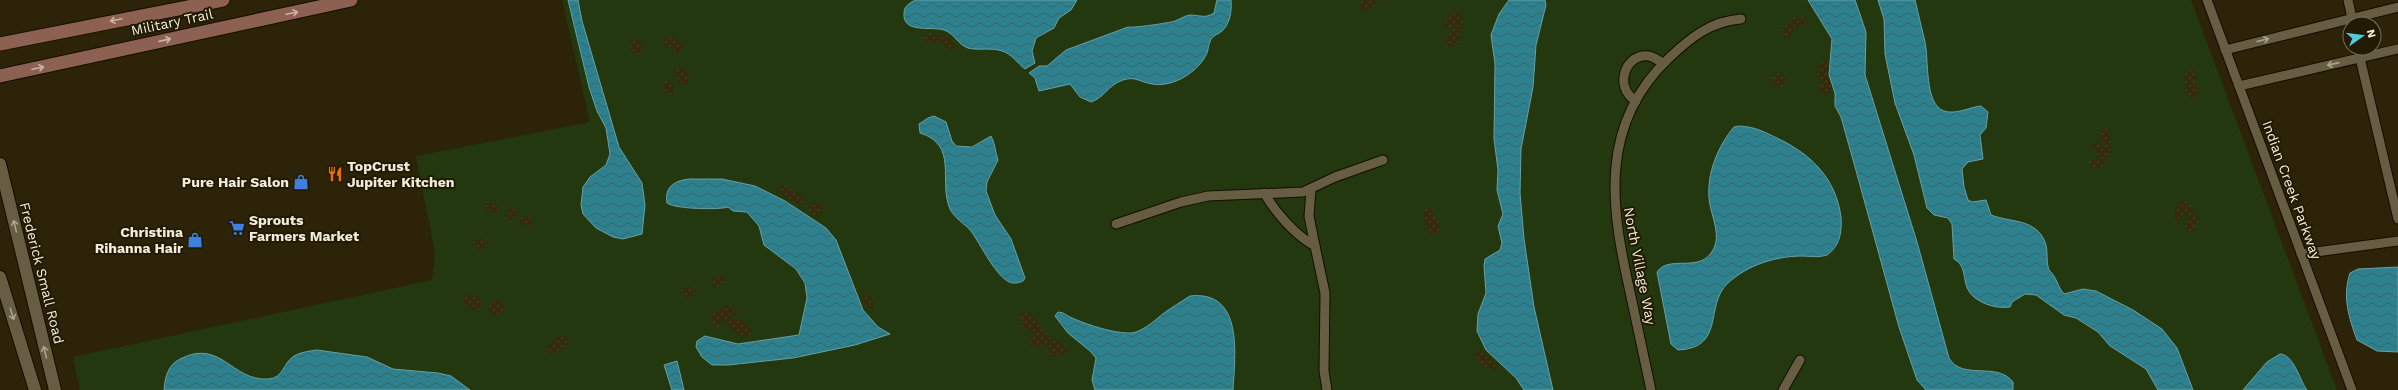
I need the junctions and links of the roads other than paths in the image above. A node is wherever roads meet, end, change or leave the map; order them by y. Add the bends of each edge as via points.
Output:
1 (223, 0) edge
2 (351, 0) edge
3 (2207, 0) edge
4 (2348, 0) edge
5 (2398, 7) edge
6 (2352, 16) edge
7 (2360, 16) edge
8 (1741, 18) dead end
9 (2342, 21) edge
10 (0, 44) edge
11 (2398, 48) edge
12 (2225, 50) junction
13 (2360, 58) junction
14 (1663, 63) junction
15 (0, 76) edge
16 (2239, 86) junction
17 (1636, 101) junction
18 (1383, 160) dead end
19 (0, 164) edge
20 (1311, 190) junction
21 (1264, 193) junction
22 (2398, 219) edge
23 (1116, 224) dead end
24 (2398, 241) edge
25 (1315, 246) junction
26 (2301, 254) junction
27 (0, 277) edge
28 (1800, 360) dead end
29 (35, 390) edge
30 (55, 390) edge
31 (1327, 390) edge
32 (1651, 390) edge
33 (1783, 390) edge
34 (2352, 390) edge

1 -> 10 main road, Military Trail
15 -> 2 main road, Military Trail
3 - 12 street, Indian Creek Parkway
4 - 6 street
5 - 7 street
8 - 14 street, North Village Way via 1714,24 1693,37
12 -> 9 street
11 - 13 street
12 - 16 street, Indian Creek Parkway
13 -> 16 street
13 - 22 street
14 - 17 street, North Village Way
14 - 17 street via 1650,56 1643,56 1630,64 1623,76 1622,84 1625,91
16 - 26 street, Indian Creek Parkway
17 - 32 street, North Village Way via 1620,140 1615,163 1615,214 1619,244
18 - 20 street via 1335,177
30 -> 19 street, Frederick Small Road
20 - 21 street
20 - 25 street via 1309,216
21 - 23 street via 1208,196 1181,202
21 - 25 street via 1284,221 1306,242
24 - 26 street
25 - 31 street via 1326,293 1324,370
26 - 34 street, Indian Creek Parkway
27 -> 29 street
28 - 33 street

